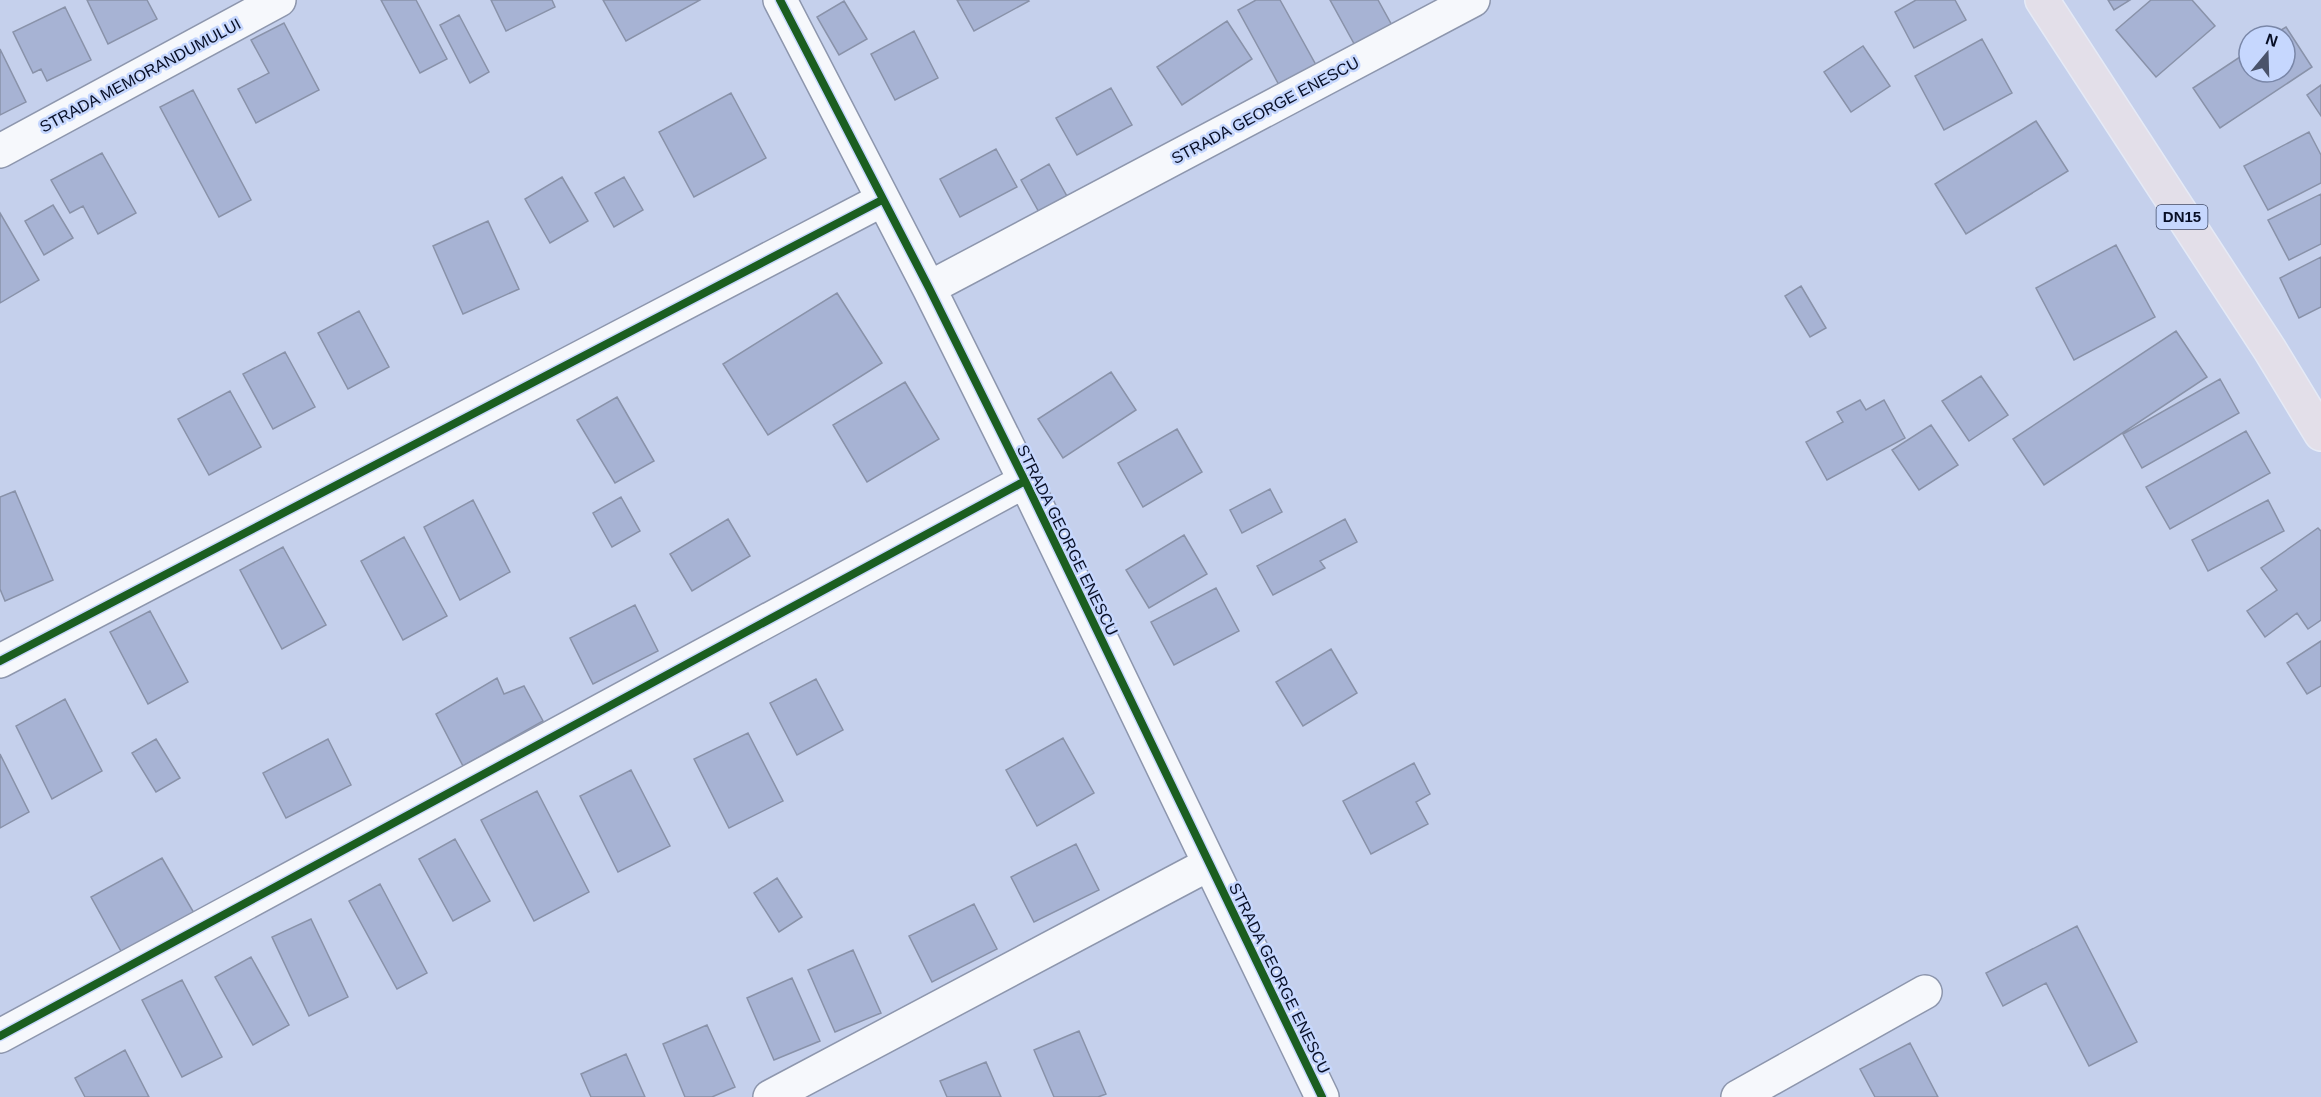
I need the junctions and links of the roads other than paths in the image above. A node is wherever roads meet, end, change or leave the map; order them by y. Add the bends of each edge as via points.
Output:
1 (279, 0) edge
2 (780, 0) edge
3 (1473, 0) edge
4 (2042, 0) edge
5 (0, 151) edge
6 (882, 200) junction
7 (929, 288) junction
8 (2321, 434) edge
9 (1025, 481) junction
10 (0, 661) edge
11 (1209, 864) junction
12 (1926, 992) dead end
13 (0, 1036) edge
14 (770, 1097) edge
15 (1323, 1097) edge
16 (1738, 1097) edge

1 - 5 street, STRADA MEMORANDUMULUI
2 - 6 street, STRADA GEORGE ENESCU
3 - 7 street, STRADA GEORGE ENESCU
4 - 8 main road, DN15
6 - 7 street, STRADA GEORGE ENESCU
6 - 10 street
7 - 9 street, STRADA GEORGE ENESCU
9 - 11 street, STRADA GEORGE ENESCU
9 - 13 street
11 - 14 street
11 - 15 street, STRADA GEORGE ENESCU
12 - 16 street

